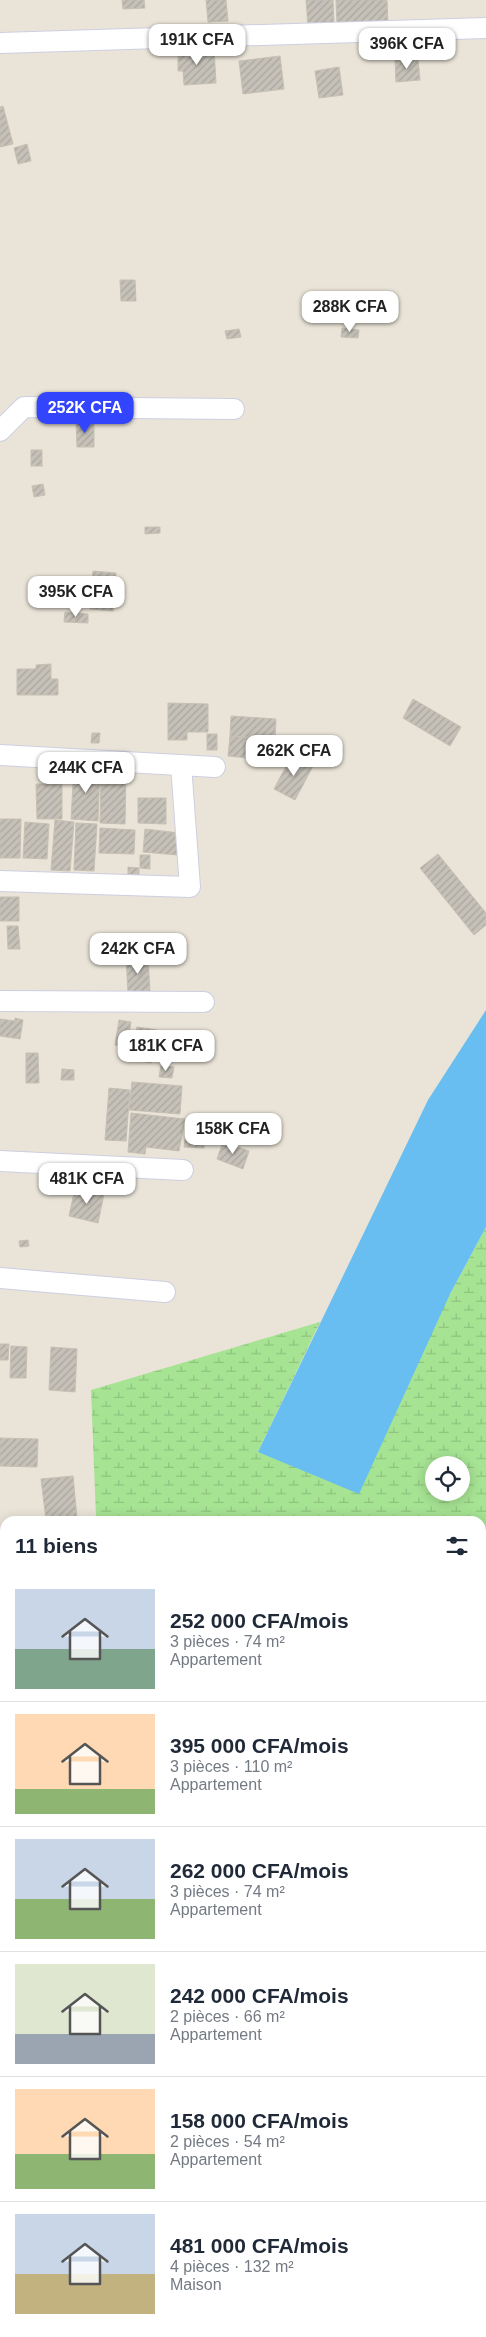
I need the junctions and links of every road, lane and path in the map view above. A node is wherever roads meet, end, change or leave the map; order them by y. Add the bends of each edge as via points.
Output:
1 (486, 28) edge
2 (0, 43) edge
3 (234, 409) dead end
4 (0, 431) edge
5 (0, 755) edge
6 (182, 765) junction
7 (215, 767) dead end
8 (0, 881) edge
9 (0, 1001) edge
10 (204, 1002) dead end
11 (0, 1161) edge
12 (183, 1170) dead end
13 (0, 1278) edge
14 (165, 1292) dead end

1 - 2 street
3 - 4 street via 24,407
5 - 6 street
6 - 7 street
6 - 8 street via 190,887
9 - 10 street
11 - 12 street
13 - 14 street

